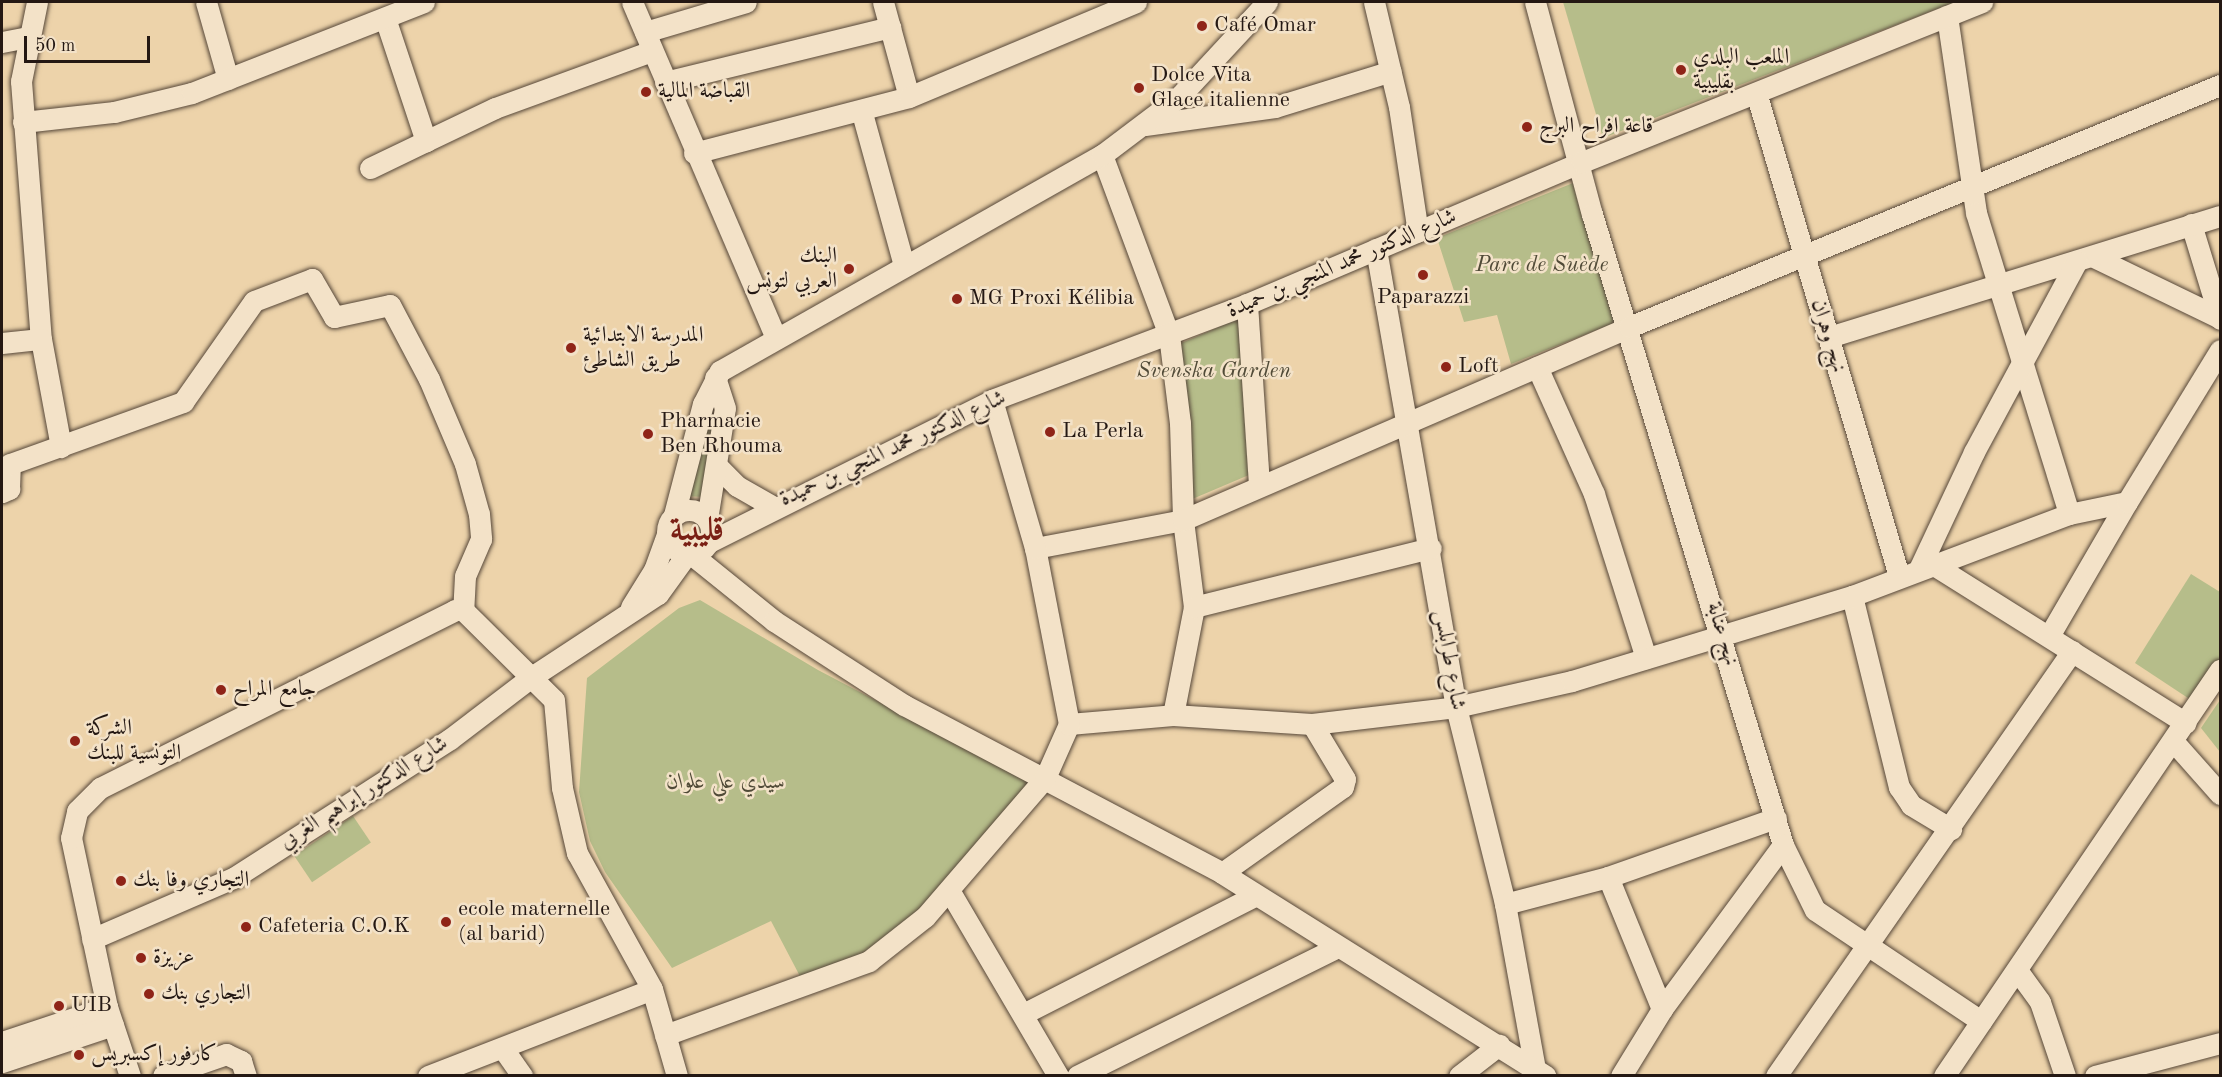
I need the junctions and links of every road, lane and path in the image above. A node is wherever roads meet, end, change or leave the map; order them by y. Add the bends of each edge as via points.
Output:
1 (37, 2) edge
2 (206, 2) edge
3 (424, 2) edge
4 (632, 2) edge
5 (740, 2) edge
6 (883, 2) edge
7 (1267, 2) edge
8 (1374, 2) edge
9 (1535, 2) edge
10 (1982, 2) edge
11 (1126, 3) edge
12 (1947, 16) junction
13 (385, 18) junction
14 (890, 27) junction
15 (27, 37) junction
16 (648, 41) junction
17 (2, 42) edge
18 (1391, 71) junction
19 (228, 79) junction
20 (665, 82) junction
21 (2220, 85) edge
22 (1758, 96) junction
23 (909, 97) junction
24 (862, 113) junction
25 (23, 122) junction
26 (1144, 126) junction
27 (426, 141) junction
28 (693, 153) junction
29 (1102, 155) junction
30 (1582, 162) junction
31 (370, 168) dead end
32 (1970, 189) junction
33 (2220, 216) edge
34 (2192, 224) junction
35 (1418, 232) junction
36 (1376, 249) junction
37 (1804, 255) junction
38 (2085, 259) junction
39 (904, 266) junction
40 (1998, 282) junction
41 (1248, 304) junction
42 (2220, 318) edge
43 (1629, 327) junction
44 (1169, 335) junction
45 (775, 336) junction
46 (1829, 337) junction
47 (41, 339) junction
48 (2, 343) edge
49 (2219, 357) edge
50 (2022, 367) junction
51 (1538, 368) junction
52 (715, 378) junction
53 (992, 400) junction
54 (1407, 422) junction
55 (61, 447) junction
56 (718, 467) junction
57 (1259, 483) junction
58 (5, 491) edge
59 (2127, 502) junction
60 (772, 506) junction
61 (2069, 514) junction
62 (707, 519) junction
63 (1183, 520) junction
64 (670, 525) junction
65 (1035, 548) junction
66 (1431, 548) junction
67 (698, 549) junction
68 (1926, 567) junction
69 (1899, 576) junction
70 (1852, 596) junction
71 (1194, 607) junction
72 (463, 610) junction
73 (621, 619) junction
74 (2049, 636) junction
75 (1723, 637) junction
76 (2072, 651) junction
77 (1646, 658) junction
78 (2220, 670) edge
79 (530, 678) junction
80 (1456, 707) junction
81 (1173, 715) junction
82 (1069, 724) junction
83 (1312, 724) junction
84 (2180, 732) junction
85 (1045, 778) junction
86 (2220, 794) edge
87 (1776, 818) junction
88 (1950, 829) junction
89 (1783, 845) junction
90 (1222, 873) junction
91 (1608, 878) junction
92 (949, 890) junction
93 (1255, 896) junction
94 (1505, 904) junction
95 (93, 939) junction
96 (1866, 946) junction
97 (1335, 948) junction
98 (2017, 970) junction
99 (652, 989) junction
100 (1662, 1009) junction
101 (1023, 1014) junction
102 (110, 1016) junction
103 (1981, 1021) junction
104 (665, 1035) junction
105 (2, 1042) edge
106 (2220, 1043) edge
107 (1499, 1045) junction
108 (504, 1050) junction
109 (2, 1062) edge
110 (1541, 1072) edge
111 (130, 1076) edge
112 (163, 1076) edge
113 (246, 1076) edge
114 (428, 1076) edge
115 (522, 1076) edge
116 (677, 1076) edge
117 (1058, 1076) edge
118 (1077, 1076) edge
119 (1459, 1076) edge
120 (1621, 1076) edge
121 (1776, 1076) edge
122 (1944, 1076) edge
123 (2065, 1076) edge
124 (2095, 1076) edge

1 - 15 street
2 - 19 street
3 - 13 street
4 - 16 street
5 - 16 street
6 - 14 street
7 - 26 street via 1180,96
8 - 18 street
9 - 30 street, نهج عنابة
10 - 12 street, شارع الدكتور محمد المنجي بن حميدة
11 - 23 street
12 - 22 street, شارع الدكتور محمد المنجي بن حميدة
12 - 32 street
13 - 19 street via 304,44
13 - 27 street
14 - 20 street
14 - 23 street
15 - 17 street
15 - 25 street via 21,62
16 - 20 street
16 - 27 street
18 - 26 street via 1275,106
18 - 35 street
19 - 25 street via 114,112
20 - 28 street
21 - 32 street
22 - 30 street, شارع الدكتور محمد المنجي بن حميدة
22 - 37 street, نهج وهران
23 - 24 street
24 - 28 street
24 - 39 street
25 - 47 street
26 - 29 street
27 - 31 street
28 - 45 street
29 - 39 street
29 - 44 street
30 - 35 street, شارع الدكتور محمد المنجي بن حميدة
30 - 43 street, نهج عنابة via 1592,214
32 - 37 street
32 - 40 street
33 - 34 street
34 - 38 street
34 - 42 street
35 - 36 street, شارع الدكتور محمد المنجي بن حميدة
36 - 41 street, شارع الدكتور محمد المنجي بن حميدة
36 - 54 street, شارع طرابلس
37 - 43 street
37 - 46 street, نهج وهران
38 - 40 street
38 - 42 street
38 - 50 street
39 - 45 street
40 - 46 street
40 - 50 street
41 - 44 street, شارع الدكتور محمد المنجي بن حميدة
41 - 57 street
43 - 51 street
43 - 75 street, نهج عنابة
44 - 53 street, شارع الدكتور محمد المنجي بن حميدة
44 - 63 street via 1180,423
45 - 52 street
46 - 69 street, نهج وهران
47 - 48 street
47 - 55 street
49 - 59 street
50 - 61 street
50 - 68 street
51 - 54 street
51 - 77 street via 1594,494
52 - 56 street via 725,400
52 - 64 street
53 - 60 street, شارع الدكتور محمد المنجي بن حميدة
53 - 65 street
54 - 57 street
54 - 66 street, شارع طرابلس
55 - 58 street via 10,464
55 - 72 street via 183,402 254,301 312,279 334,317 390,305 429,379 465,464 479,514 481,539 465,576
56 - 60 street via 737,486
56 - 62 street
57 - 63 street
59 - 61 street
59 - 74 street
60 - 67 street, شارع الدكتور محمد المنجي بن حميدة
61 - 68 street
62 - 64 street via 695,510
62 - 67 street
63 - 65 street
63 - 71 street
64 - 67 street via 676,550
64 - 73 street via 645,587
65 - 82 street
66 - 71 street
66 - 80 street, شارع طرابلس
67 - 73 street, شارع الدكتور إبراهيم الغربي via 670,583
67 - 85 street via 738,592 774,621 904,705
68 - 69 street
68 - 74 street
69 - 70 street
70 - 75 street
70 - 88 street via 1899,787 1911,805
71 - 81 street
72 - 79 street
72 - 95 street via 442,612 86,800 71,838
73 - 79 street, شارع الدكتور إبراهيم الغربي
74 - 76 street
75 - 77 street
75 - 87 street, نهج عنابة
76 - 84 street
76 - 88 street
77 - 80 street
78 - 84 street
79 - 95 street, شارع الدكتور إبراهيم الغربي via 450,740 235,877
79 - 99 street via 548,689 554,700 562,788 577,853
80 - 83 street
80 - 94 street, شارع طرابلس
81 - 82 street
81 - 83 street
82 - 85 street
83 - 90 street via 1345,779 1343,787
84 - 86 street
84 - 98 street
85 - 90 street
85 - 92 street
87 - 89 street, نهج عنابة
87 - 91 street
88 - 96 street
89 - 96 street, نهج عنابة via 1815,909
89 - 100 street
90 - 93 street
91 - 94 street
91 - 100 street
92 - 101 street
92 - 104 street via 899,941 869,961
93 - 97 street
93 - 101 street
94 - 110 street, شارع طرابلس
95 - 102 street
96 - 103 street, نهج عنابة
96 - 121 street
97 - 107 street
97 - 118 street
98 - 103 street
98 - 123 street via 2040,1002
99 - 104 street
99 - 108 street
100 - 120 street
101 - 117 street
102 - 105 street
102 - 109 street
102 - 111 street
103 - 122 street
104 - 116 street
106 - 124 street
107 - 110 street
107 - 119 street
108 - 114 street
108 - 115 street
112 - 113 street via 226,1054 241,1061

